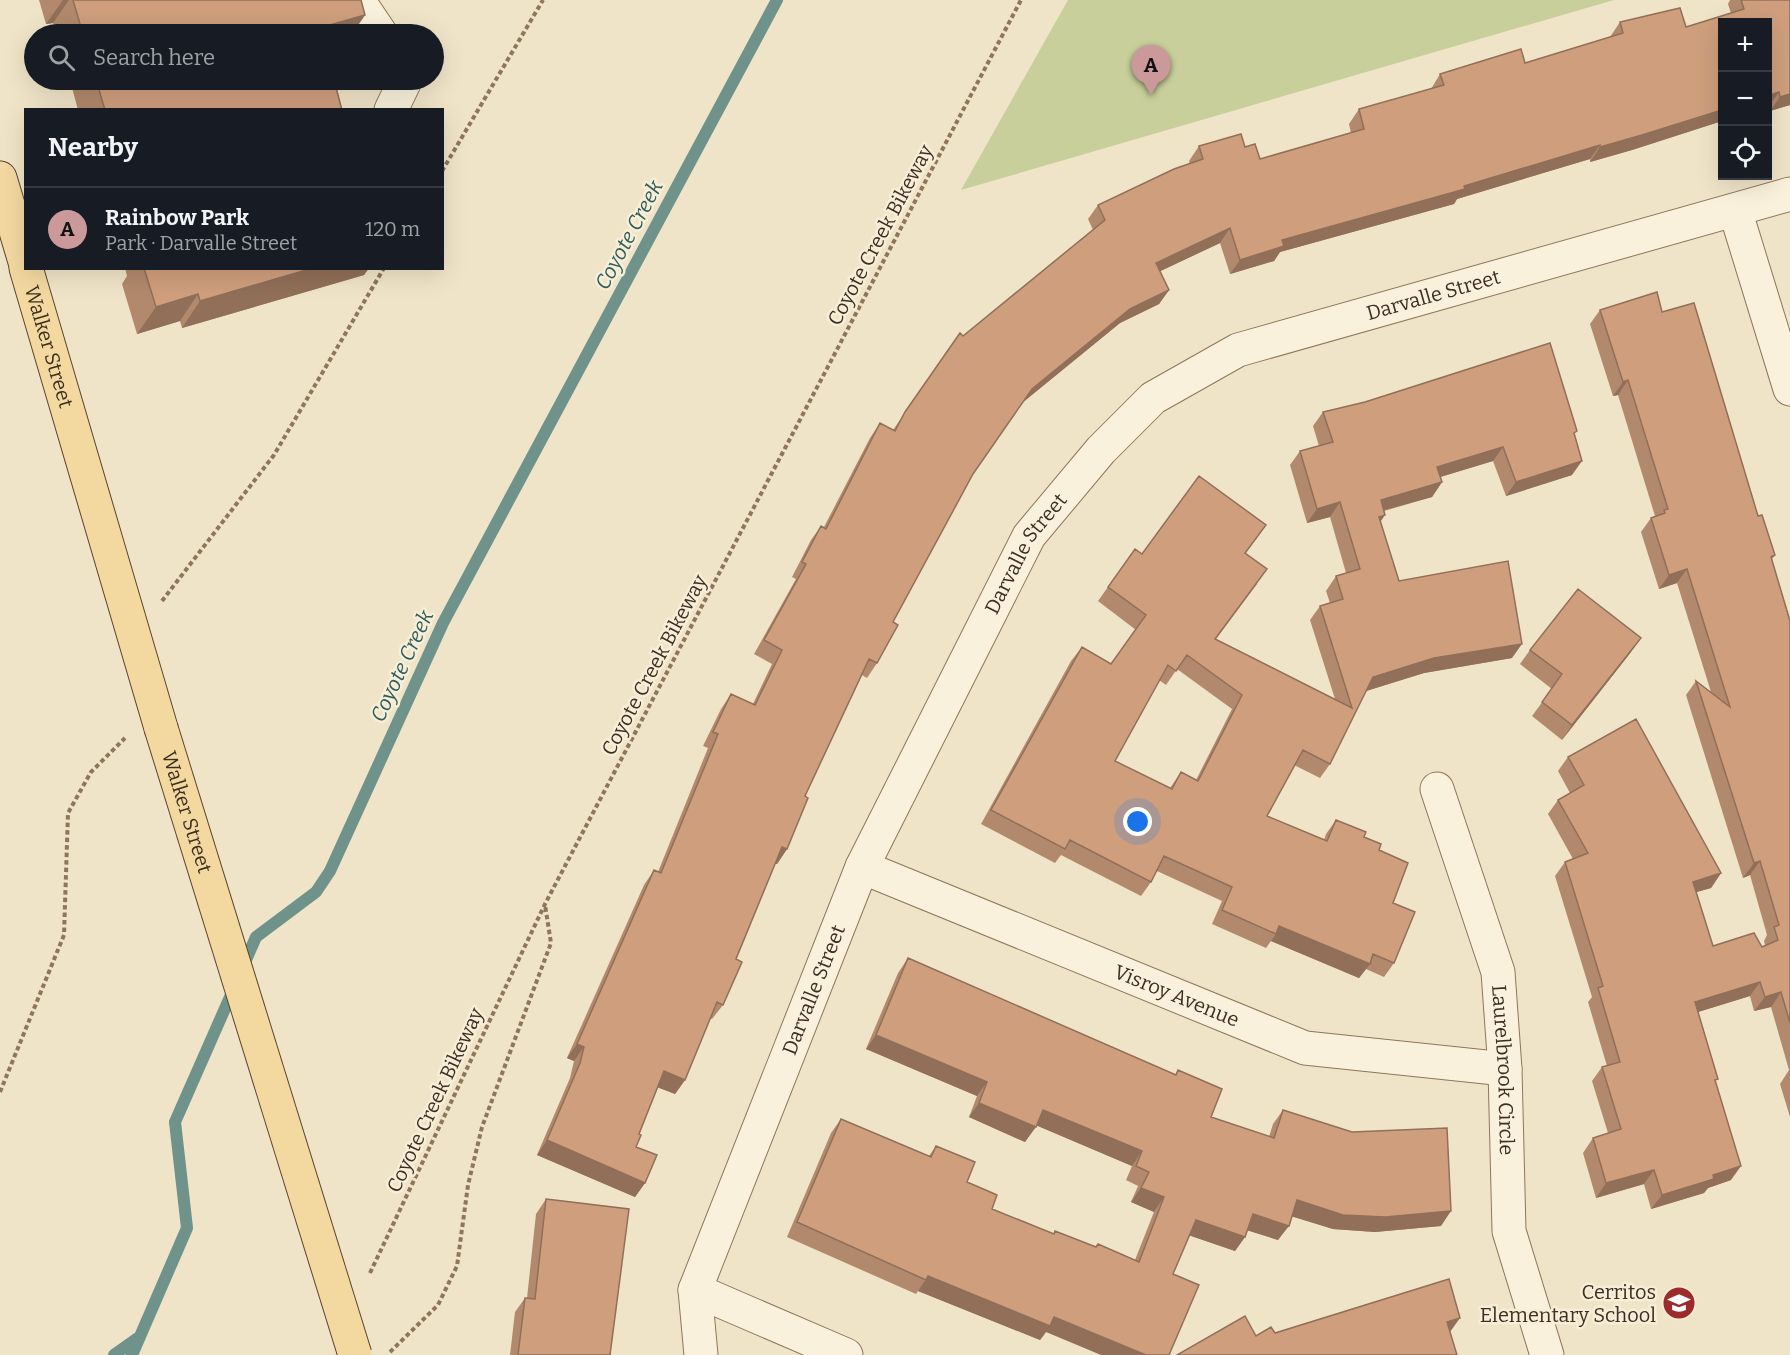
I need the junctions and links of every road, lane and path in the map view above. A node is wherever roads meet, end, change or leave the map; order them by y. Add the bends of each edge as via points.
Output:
1 (358, 0) edge
2 (543, 0) edge
3 (1021, 0) edge
4 (374, 24) edge
5 (401, 90) edge
6 (392, 108) edge
7 (444, 168) edge
8 (0, 178) edge
9 (1790, 194) edge
10 (1735, 210) junction
11 (24, 260) edge
12 (27, 270) edge
13 (1790, 389) edge
14 (1437, 789) dead end
15 (862, 867) junction
16 (545, 904) junction
17 (1505, 1069) junction
18 (365, 1284) dead end
19 (695, 1290) junction
20 (355, 1355) edge
21 (388, 1355) edge
22 (701, 1355) edge
23 (846, 1355) edge
24 (1546, 1355) edge

1 - 4 street
2 - 7 path
3 - 16 path, Coyote Creek Bikeway
5 - 6 street
8 - 11 main road, Walker Street
9 - 10 street, Darvalle Street
10 - 13 street
10 - 15 street, Darvalle Street via 1238,350 1153,398 1101,450 1029,536
12 - 20 main road, Walker Street, bridge via 161,728
14 - 17 street, Laurelbrook Circle via 1498,972
15 - 17 street, Visroy Avenue via 1305,1048
15 - 19 street, Darvalle Street
16 - 18 path, Coyote Creek Bikeway
16 - 21 path via 551,943 482,1127 468,1185 457,1266 438,1305
17 - 24 street, Laurelbrook Circle via 1509,1231
19 - 22 street, Darvalle Street
19 - 23 street

